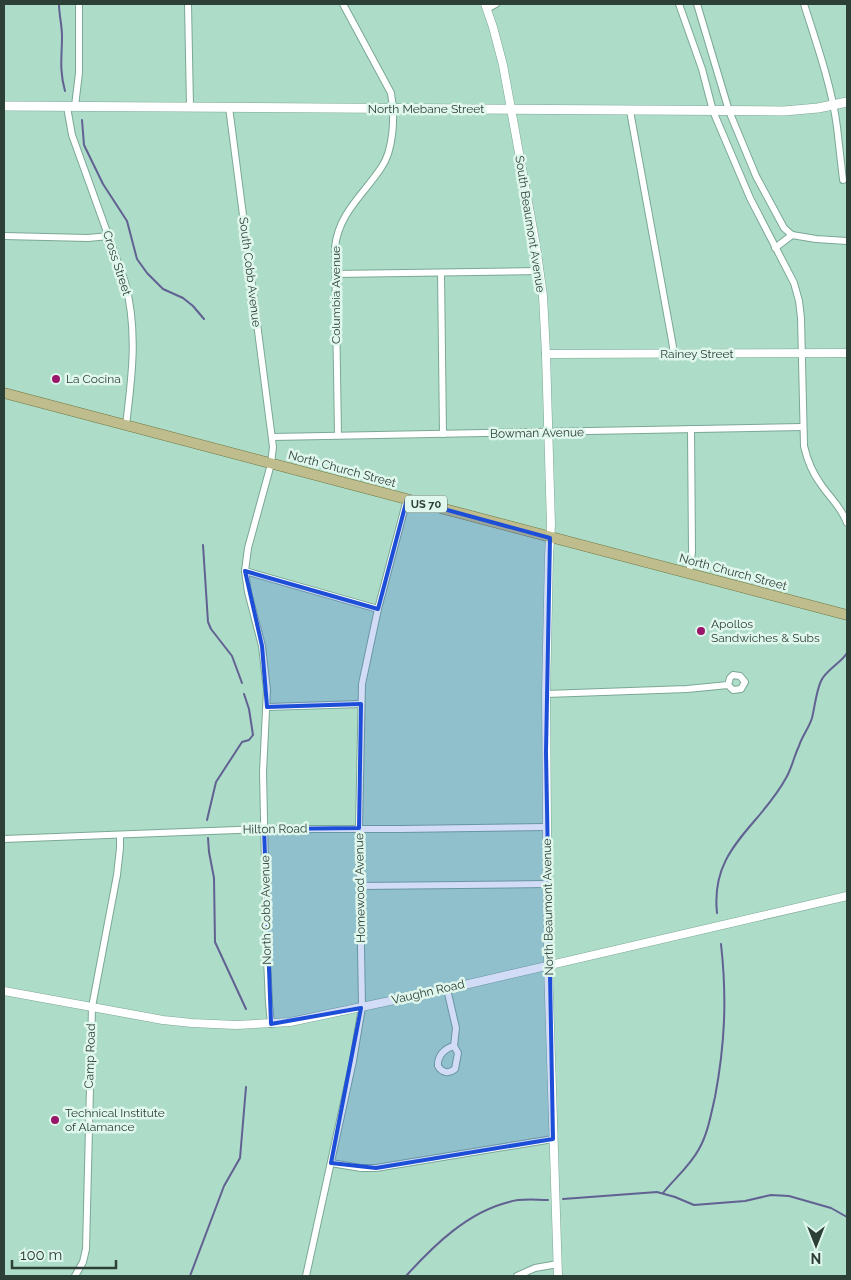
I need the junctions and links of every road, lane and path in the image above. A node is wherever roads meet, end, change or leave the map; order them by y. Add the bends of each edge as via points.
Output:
1 (79, 4) edge
2 (188, 4) edge
3 (343, 4) edge
4 (496, 4) edge
5 (679, 4) edge
6 (697, 4) edge
7 (804, 4) edge
8 (486, 6) edge
9 (847, 102) edge
10 (832, 105) junction
11 (4, 106) edge
12 (71, 107) junction
13 (190, 107) junction
14 (229, 107) junction
15 (394, 108) junction
16 (510, 109) junction
17 (630, 111) junction
18 (714, 111) junction
19 (729, 111) junction
20 (843, 180) dead end
21 (792, 235) junction
22 (4, 236) edge
23 (109, 236) junction
24 (847, 241) edge
25 (775, 248) junction
26 (540, 271) junction
27 (441, 273) junction
28 (335, 274) junction
29 (802, 353) junction
30 (847, 353) edge
31 (546, 354) junction
32 (674, 354) junction
33 (4, 393) edge
34 (126, 425) junction
35 (802, 427) junction
36 (690, 429) junction
37 (548, 433) junction
38 (443, 434) junction
39 (338, 435) junction
40 (272, 437) junction
41 (270, 464) junction
42 (407, 499) junction
43 (847, 523) edge
44 (550, 538) junction
45 (245, 571) junction
46 (689, 574) junction
47 (378, 609) junction
48 (847, 615) edge
49 (728, 685) dead end
50 (546, 694) junction
51 (361, 704) junction
52 (267, 707) junction
53 (547, 827) junction
54 (359, 828) junction
55 (264, 829) junction
56 (120, 835) junction
57 (4, 839) edge
58 (548, 884) junction
59 (360, 886) junction
60 (847, 896) edge
61 (548, 965) junction
62 (447, 989) junction
63 (4, 991) edge
64 (92, 1007) junction
65 (362, 1007) junction
66 (271, 1024) junction
67 (454, 1046) dead end
68 (553, 1139) junction
69 (331, 1163) junction
70 (558, 1264) junction
71 (75, 1276) edge
72 (306, 1276) edge
73 (517, 1276) edge
74 (558, 1276) edge

1 - 12 street, Cross Street via 79,73
2 - 13 street
3 - 15 street, Columbia Avenue via 391,93
4 - 8 street
5 - 18 street
6 - 19 street
7 - 10 street
8 - 16 street, South Beaumont Avenue via 503,65
9 - 10 main road, North Mebane Street
10 - 19 main road, North Mebane Street via 784,111
10 - 20 street
11 - 12 main road, North Mebane Street
12 - 13 main road, North Mebane Street
12 - 23 street, Cross Street via 72,135
13 - 14 main road, North Mebane Street
14 - 15 main road, North Mebane Street
14 - 40 street, South Cobb Avenue
15 - 16 main road, North Mebane Street
15 - 28 street, Columbia Avenue via 385,162 340,224 335,247
16 - 17 main road, North Mebane Street
16 - 26 street, South Beaumont Avenue
17 - 18 main road, North Mebane Street
17 - 32 street
18 - 19 main road, North Mebane Street
18 - 25 street via 750,198
19 - 21 street via 756,176 784,228
21 - 24 street
21 - 25 street
22 - 23 street
23 - 34 street, Cross Street via 128,293 133,327
25 - 29 street via 797,294
26 - 27 street
26 - 31 street, South Beaumont Avenue
27 - 28 street
27 - 38 street
28 - 39 street, Columbia Avenue
29 - 30 street, Rainey Street
29 - 32 street, Rainey Street
29 - 35 street
31 - 32 street, Rainey Street
31 - 37 street, South Beaumont Avenue
33 - 34 main road, North Church Street / US 70
34 - 41 main road, North Church Street / US 70
35 - 36 street, Bowman Avenue
35 - 43 street via 810,466 820,484 837,503
36 - 37 street, Bowman Avenue
36 - 46 street via 692,552
37 - 38 street, Bowman Avenue
37 - 44 street, South Beaumont Avenue
38 - 39 street, Bowman Avenue
39 - 40 street, Bowman Avenue
40 - 41 street, South Cobb Avenue
41 - 42 main road, North Church Street / US 70
41 - 45 street, South Cobb Avenue
42 - 44 main road, North Church Street / US 70
42 - 47 street, Homewood Avenue
44 - 46 main road, North Church Street / US 70
44 - 50 street, North Beaumont Avenue
45 - 47 street
45 - 52 street, North Cobb Avenue via 262,646
46 - 48 main road, North Church Street / US 70
47 - 51 street, Homewood Avenue via 365,662
49 - 50 street
50 - 53 street, North Beaumont Avenue
51 - 52 street
51 - 54 street, Homewood Avenue
52 - 55 street, North Cobb Avenue
53 - 54 street, Hilton Road
53 - 58 street, North Beaumont Avenue
54 - 55 street, Hilton Road
54 - 59 street, Homewood Avenue
55 - 56 street, Hilton Road
55 - 66 street, North Cobb Avenue
56 - 57 street, Hilton Road
56 - 64 street, Camp Road via 117,876
58 - 59 street
58 - 61 street, North Beaumont Avenue
59 - 65 street, Homewood Avenue
60 - 61 street, Vaughn Road
61 - 62 street, Vaughn Road
61 - 68 street, North Beaumont Avenue
62 - 65 street, Vaughn Road
62 - 67 street via 456,1028
63 - 64 street, Vaughn Road
64 - 66 street, Vaughn Road via 192,1023
64 - 71 street, Camp Road via 86,1249
65 - 66 street, Vaughn Road
65 - 69 street, Homewood Avenue
68 - 69 street via 383,1167 361,1168
68 - 70 street, North Beaumont Avenue
69 - 72 street, Homewood Avenue
70 - 73 street via 535,1268
70 - 74 street, North Beaumont Avenue

